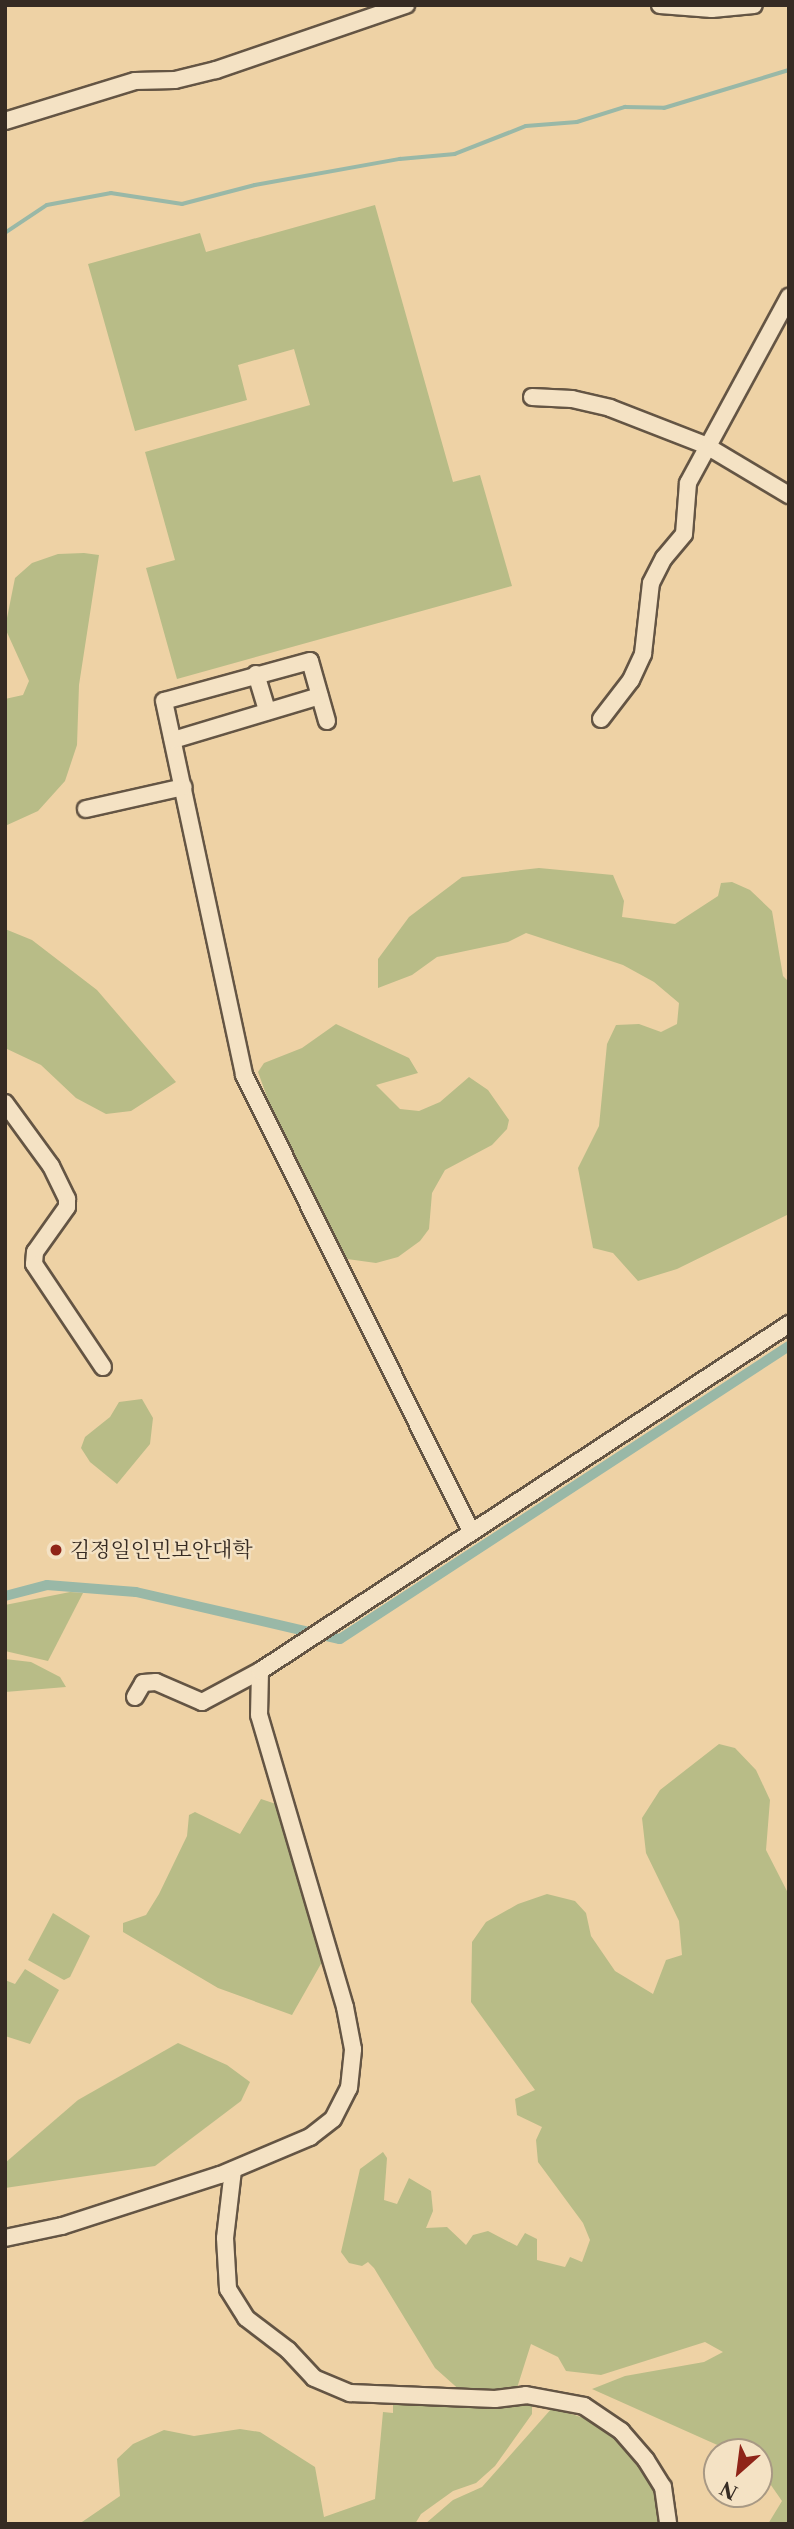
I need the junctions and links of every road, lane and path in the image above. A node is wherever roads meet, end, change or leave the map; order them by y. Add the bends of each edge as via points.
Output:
1 (406, 5) edge
2 (660, 5) edge
3 (754, 5) edge
4 (5, 121) edge
5 (789, 297) edge
6 (533, 397) dead end
7 (705, 445) junction
8 (789, 495) edge
9 (256, 674) junction
10 (320, 696) junction
11 (267, 711) junction
12 (601, 719) dead end
13 (327, 720) dead end
14 (173, 740) junction
15 (184, 787) junction
16 (86, 809) dead end
17 (5, 1103) edge
18 (789, 1324) edge
19 (103, 1367) dead end
20 (471, 1531) junction
21 (260, 1671) junction
22 (135, 1697) dead end
23 (233, 2170) junction
24 (5, 2238) edge
25 (668, 2524) edge

1 - 4 street via 216,70 175,80 135,80
2 - 3 street via 712,9
5 - 7 street
6 - 7 street via 572,399 610,408
7 - 8 street
7 - 12 street via 688,484 684,534 651,583 643,654 631,680
9 - 10 street via 310,661
9 - 11 street
9 - 14 street via 164,701
10 - 11 street
10 - 13 street
11 - 14 street
14 - 15 street
15 - 16 street
15 - 20 street via 244,1076
17 - 19 street via 51,1166 67,1199 62,1215 35,1252 34,1264
18 - 20 street
20 - 21 street
21 - 22 street via 202,1702 156,1682 143,1684
21 - 23 street via 259,1715 354,2049 349,2088 333,2119 310,2137
23 - 24 street via 62,2225
23 - 25 street via 225,2238 228,2289 246,2318 288,2350 314,2378 350,2393 495,2399 526,2395 584,2406 621,2431 646,2460 663,2487

